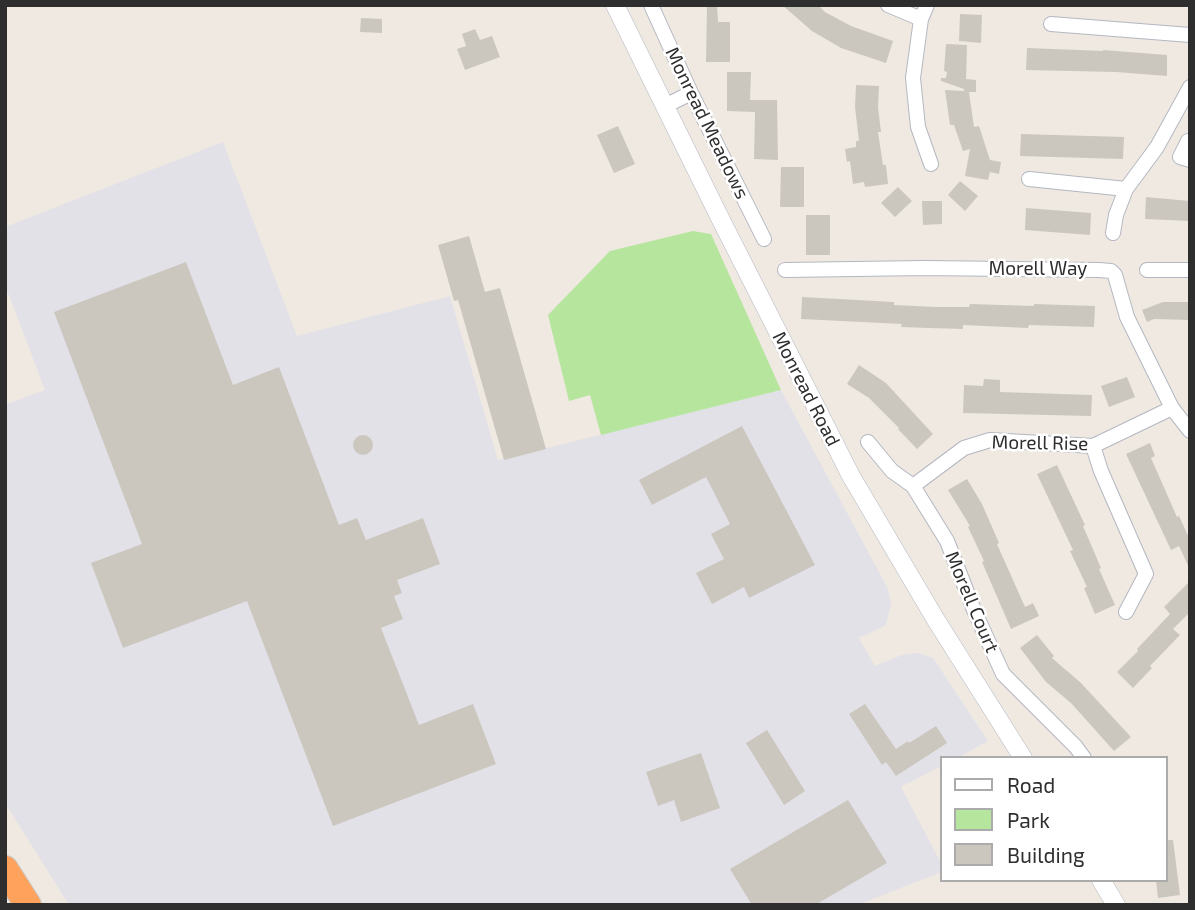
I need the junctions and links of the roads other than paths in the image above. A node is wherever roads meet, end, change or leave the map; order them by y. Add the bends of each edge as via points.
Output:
1 (615, 5) edge
2 (651, 5) edge
3 (888, 5) edge
4 (924, 12) edge
5 (1051, 24) dead end
6 (1190, 35) edge
7 (1190, 87) edge
8 (691, 93) junction
9 (665, 106) junction
10 (1188, 141) edge
11 (1190, 160) edge
12 (931, 164) dead end
13 (1029, 179) dead end
14 (1126, 188) junction
15 (1113, 233) dead end
16 (764, 239) dead end
17 (785, 270) dead end
18 (1147, 270) dead end
19 (1190, 270) edge
20 (1172, 408) junction
21 (1190, 431) edge
22 (868, 442) dead end
23 (1093, 446) junction
24 (913, 486) junction
25 (1126, 612) dead end
26 (1022, 756) edge
27 (1083, 756) edge
28 (5, 869) edge
29 (1102, 882) edge
30 (28, 905) edge
31 (1116, 905) edge

1 - 9 street, Monread Road
2 - 8 street, Monread Meadows
3 - 4 street
4 - 12 street via 913,78 918,127
5 - 6 street
7 - 14 street via 1157,147
8 - 9 street
8 - 16 street, Monread Meadows
9 - 26 street, Monread Road via 851,476
10 - 11 street via 1180,157
13 - 14 street
14 - 15 street
17 - 20 street, Morell Way via 1111,271 1126,317
18 - 19 street
20 - 21 street, Morell Way
20 - 23 street, Morell Rise
22 - 24 street, Morell Court via 892,471
23 - 24 street, Morell Rise via 990,440 964,448
23 - 25 street via 1146,574
24 - 27 street, Morell Court via 947,541 1003,674
28 - 30 highway
29 - 31 street

